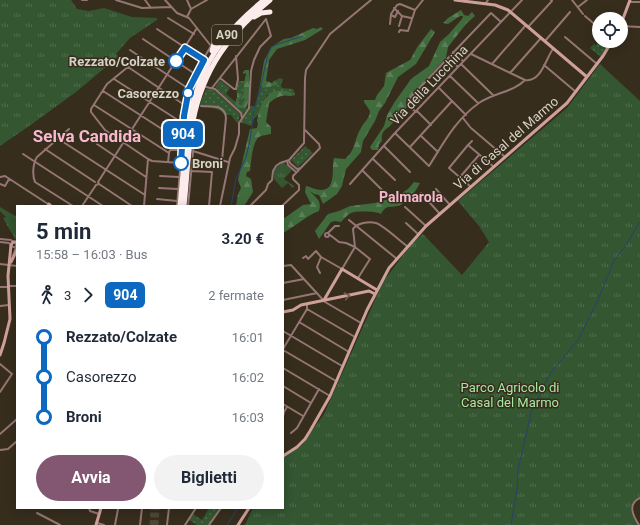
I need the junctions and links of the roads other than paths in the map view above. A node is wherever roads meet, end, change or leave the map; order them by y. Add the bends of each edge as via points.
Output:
1 (82, 0) edge
2 (87, 0) edge
3 (116, 0) edge
4 (146, 0) edge
5 (165, 0) edge
6 (187, 0) edge
7 (207, 0) edge
8 (264, 0) edge
9 (270, 0) edge
10 (372, 0) edge
11 (423, 0) edge
12 (455, 0) edge
13 (488, 0) edge
14 (522, 0) edge
15 (551, 0) edge
16 (572, 0) edge
17 (587, 0) edge
18 (123, 1) edge
19 (630, 1) edge
20 (640, 2) edge
21 (485, 4) junction
22 (171, 6) junction
23 (578, 7) junction
24 (151, 8) junction
25 (394, 8) junction
26 (191, 9) junction
27 (415, 10) junction
28 (398, 11) junction
29 (270, 12) dead end
30 (511, 12) junction
31 (570, 12) dead end
32 (626, 12) edge
33 (391, 15) junction
34 (402, 16) junction
35 (187, 17) junction
36 (395, 17) junction
37 (168, 18) dead end
38 (411, 18) junction
39 (401, 19) junction
40 (501, 22) junction
41 (592, 22) edge
42 (243, 24) junction
43 (390, 24) dead end
44 (399, 26) dead end
45 (527, 26) junction
46 (628, 26) edge
47 (640, 27) edge
48 (197, 28) junction
49 (157, 29) dead end
50 (399, 32) dead end
51 (217, 33) dead end
52 (194, 34) junction
53 (565, 37) dead end
54 (541, 38) junction
55 (142, 39) dead end
56 (545, 42) junction
57 (185, 48) junction
58 (553, 48) junction
59 (607, 48) edge
60 (130, 50) dead end
61 (453, 52) junction
62 (471, 54) junction
63 (139, 56) junction
64 (236, 56) junction
65 (448, 58) junction
66 (204, 60) junction
67 (176, 61) junction
68 (463, 61) junction
69 (461, 64) junction
70 (492, 64) junction
71 (596, 64) junction
72 (544, 65) junction
73 (128, 67) junction
74 (458, 67) junction
75 (204, 71) junction
76 (510, 73) junction
77 (195, 74) junction
78 (167, 75) junction
79 (450, 76) junction
80 (114, 78) junction
81 (220, 78) junction
82 (587, 78) junction
83 (525, 80) junction
84 (206, 87) dead end
85 (212, 88) junction
86 (438, 88) junction
87 (158, 89) junction
88 (189, 89) junction
89 (103, 91) junction
90 (576, 92) junction
91 (493, 95) junction
92 (452, 101) junction
93 (150, 102) junction
94 (94, 104) junction
95 (478, 104) junction
96 (186, 106) junction
97 (201, 106) dead end
98 (416, 112) junction
99 (466, 115) junction
100 (141, 116) junction
101 (242, 118) junction
102 (463, 118) junction
103 (196, 120) dead end
104 (184, 124) junction
105 (431, 125) junction
106 (69, 129) dead end
107 (132, 129) junction
108 (304, 129) junction
109 (308, 133) junction
110 (395, 133) junction
111 (304, 135) junction
112 (421, 136) junction
113 (57, 138) junction
114 (472, 141) dead end
115 (123, 142) junction
116 (182, 142) junction
117 (97, 144) dead end
118 (468, 145) junction
119 (384, 146) junction
120 (410, 147) junction
121 (44, 149) junction
122 (182, 150) junction
123 (193, 151) junction
124 (438, 152) junction
125 (169, 153) junction
126 (22, 154) dead end
127 (479, 155) junction
128 (114, 156) junction
129 (505, 157) junction
130 (372, 158) junction
131 (148, 159) junction
132 (222, 160) junction
133 (288, 160) junction
134 (34, 161) junction
135 (168, 162) junction
136 (229, 162) junction
137 (181, 163) junction
138 (494, 167) junction
139 (301, 168) junction
140 (106, 170) junction
141 (362, 170) junction
142 (191, 171) junction
143 (410, 172) dead end
144 (296, 173) junction
145 (0, 176) edge
146 (160, 176) dead end
147 (146, 177) junction
148 (179, 177) junction
149 (460, 177) junction
150 (9, 179) junction
151 (395, 180) dead end
152 (97, 183) junction
153 (0, 184) edge
154 (350, 184) dead end
155 (471, 187) junction
156 (159, 188) dead end
157 (178, 189) junction
158 (436, 189) dead end
159 (384, 192) dead end
160 (421, 193) dead end
161 (145, 195) junction
162 (88, 197) junction
163 (157, 199) dead end
164 (179, 204) edge
165 (49, 205) edge
166 (71, 205) edge
167 (83, 205) edge
168 (100, 205) edge
169 (130, 205) edge
170 (144, 205) edge
171 (184, 205) edge
172 (188, 205) edge
173 (209, 205) edge
174 (220, 205) edge
175 (251, 205) edge
176 (283, 205) edge
177 (450, 205) junction
178 (405, 207) dead end
179 (440, 214) junction
180 (349, 220) dead end
181 (406, 223) dead end
182 (339, 226) dead end
183 (355, 226) junction
184 (426, 226) junction
185 (418, 234) junction
186 (0, 239) edge
187 (0, 242) edge
188 (14, 243) edge
189 (407, 246) junction
190 (355, 247) junction
191 (16, 250) edge
192 (321, 257) junction
193 (303, 258) dead end
194 (397, 258) junction
195 (0, 264) edge
196 (9, 265) junction
197 (16, 266) edge
198 (284, 266) edge
199 (342, 269) junction
200 (320, 273) dead end
201 (358, 278) junction
202 (304, 279) junction
203 (284, 283) edge
204 (0, 286) edge
205 (8, 286) junction
206 (16, 286) edge
207 (372, 287) junction
208 (377, 290) junction
209 (369, 291) junction
210 (317, 293) junction
211 (374, 294) junction
212 (284, 300) edge
213 (324, 300) junction
214 (306, 304) junction
215 (9, 305) junction
216 (0, 306) edge
217 (307, 309) junction
218 (284, 312) edge
219 (299, 322) junction
220 (361, 323) junction
221 (284, 332) edge
222 (291, 336) junction
223 (355, 337) junction
224 (284, 347) edge
225 (284, 350) edge
226 (349, 352) junction
227 (0, 355) edge
228 (0, 364) edge
229 (342, 367) junction
230 (284, 369) edge
231 (336, 381) junction
232 (284, 387) edge
233 (319, 389) junction
234 (0, 392) edge
235 (330, 396) junction
236 (311, 403) junction
237 (284, 404) edge
238 (287, 406) junction
239 (284, 414) edge
240 (303, 416) junction
241 (16, 420) edge
242 (291, 433) dead end
243 (0, 434) edge
244 (16, 442) edge
245 (0, 450) edge
246 (284, 455) edge
247 (640, 498) edge
248 (89, 509) edge
249 (101, 509) edge
250 (118, 509) dead end
251 (142, 509) edge
252 (169, 509) edge
253 (195, 509) edge
254 (220, 509) edge
255 (248, 509) edge
256 (37, 513) dead end
257 (100, 514) junction
258 (96, 524) edge
259 (638, 524) edge
260 (60, 525) edge
261 (104, 525) edge
262 (115, 525) edge
263 (140, 525) edge
264 (167, 525) edge
265 (185, 525) edge
266 (209, 525) edge
267 (238, 525) edge

1 - 2 street
3 - 18 street
4 - 24 street
5 - 22 street
6 - 26 street
7 - 26 street
8 - 75 highway, A90 via 232,29 216,49
9 - 42 highway, A90
10 - 108 street via 330,34 306,70
11 - 27 street
12 - 21 main road
13 - 21 street
14 - 30 street, Via della Lucchina
15 - 45 street
16 - 23 street
17 - 23 street
18 - 24 street via 141,8
19 - 20 street
19 - 32 main road
21 - 30 main road via 500,6
22 - 24 street
22 - 35 street via 176,13
23 - 41 street
25 - 27 street via 400,4
25 - 28 street
25 - 33 street
26 - 35 street
27 - 38 street
28 - 34 street
28 - 36 street
29 - 42 highway via 258,14
30 - 40 street, Via della Lucchina
30 - 45 main road
31 - 56 street
33 - 36 street
33 - 43 street
34 - 38 street
34 - 39 street
35 - 48 street
36 - 39 street
37 - 52 street
38 - 50 street via 408,31
39 - 44 street
40 - 61 street via 491,12
40 - 62 street, Via della Lucchina
42 - 171 highway, A90 via 216,58 198,99 192,127
45 - 54 main road
45 - 70 street
46 - 47 street
48 - 52 street
48 - 66 street via 211,46
49 - 57 street
51 - 75 highway
52 - 57 street
53 - 71 street
54 - 56 main road
54 - 76 street
55 - 67 street
56 - 58 main road
57 - 66 street
57 - 67 street
58 - 72 street
58 - 82 main road
59 - 71 main road, Via di Casal del Marmo
60 - 63 street
61 - 65 street
61 - 68 street
62 - 68 street, Via della Lucchina
62 - 70 street
63 - 73 street
63 - 78 street
64 - 81 street
64 - 81 street via 236,90
64 - 101 street via 266,19 271,36 262,44 255,57 251,71 250,106
65 - 74 street
65 - 98 street via 407,101
66 - 77 street
66 - 88 street
67 - 77 street
67 - 78 street
68 - 69 street, Via della Lucchina
69 - 74 street, Via della Lucchina
69 - 91 street
70 - 76 street
71 - 82 main road, Via di Casal del Marmo
72 - 83 street via 535,78
72 - 90 street
73 - 80 street
73 - 87 street
74 - 79 street, Via della Lucchina
75 - 164 highway, A90 via 190,114
76 - 83 street
77 - 88 street
78 - 87 street
78 - 88 street
79 - 86 street, Via della Lucchina
79 - 95 street
80 - 89 street
80 - 93 street
81 - 85 street
82 - 90 main road, Via di Casal del Marmo
83 - 91 street via 519,86
84 - 85 street
85 - 101 street via 241,113
86 - 92 street
86 - 98 street, Via della Lucchina
87 - 93 street
87 - 96 street
88 - 96 street
89 - 94 street
89 - 100 street
90 - 129 main road, Via di Casal del Marmo via 568,103
91 - 95 street
92 - 99 street
92 - 105 street
93 - 100 street
93 - 104 street
94 - 107 street
94 - 115 street via 91,112 104,129
95 - 99 street
96 - 104 street
97 - 132 street via 219,107 225,113
98 - 105 street
98 - 110 street, Via della Lucchina
99 - 102 street
100 - 107 street
100 - 116 street
101 - 136 street via 236,146
102 - 124 street
102 - 129 street
103 - 123 street
104 - 116 street
105 - 112 street
106 - 113 street
107 - 115 street
107 - 125 street
108 - 109 street
108 - 111 street
109 - 111 street
109 - 139 street via 320,148
110 - 119 street, Via della Lucchina
110 - 120 street
111 - 133 street via 303,145
112 - 120 street
112 - 124 street
113 - 121 street
113 - 140 street
114 - 118 street
115 - 128 street
115 - 131 street
116 - 122 street
117 - 128 street
118 - 127 street
118 - 149 street via 449,168
119 - 130 street, Via della Lucchina
119 - 143 street
120 - 124 street via 428,166
121 - 134 street
121 - 152 street
122 - 125 street via 171,150
122 - 137 street
123 - 132 street
123 - 142 street
125 - 135 street
126 - 134 street
127 - 138 street
127 - 149 street
128 - 140 street
128 - 147 street
129 - 138 main road, Via di Casal del Marmo
130 - 141 street, Via della Lucchina
130 - 151 street
131 - 135 street
131 - 147 street
132 - 136 street
133 - 139 street via 297,169
133 - 144 street via 288,165
133 - 175 street via 276,166 266,190
134 - 162 street
134 - 166 street via 35,181
135 - 137 street
136 - 174 street
137 - 148 street
138 - 155 main road, Via di Casal del Marmo
139 - 144 street
140 - 152 street
140 - 161 street
141 - 154 street, Via della Lucchina
141 - 159 street
142 - 172 street
142 - 173 street via 212,172
144 - 176 street via 293,178 299,185 299,190
145 - 150 street
146 - 148 street
147 - 161 street
148 - 157 street
149 - 155 street
150 - 153 street via 5,186
150 - 165 street
152 - 162 street
152 - 169 street
155 - 177 main road, Via di Casal del Marmo
156 - 157 street
157 - 164 street
158 - 177 street
160 - 179 street
161 - 170 street
162 - 167 street
162 - 168 street
163 - 164 street
177 - 179 main road, Via di Casal del Marmo
178 - 184 street
179 - 184 main road, Via di Casal del Marmo
180 - 183 street
181 - 185 street
182 - 190 street via 335,226 329,234 339,242
183 - 189 street via 377,224
183 - 190 street via 352,230
183 - 194 street
184 - 185 main road, Via di Casal del Marmo
185 - 189 main road, Via di Casal del Marmo
186 - 188 street via 11,240
187 - 188 street
188 - 196 main road
189 - 194 main road, Via di Casal del Marmo
190 - 199 street
190 - 201 street via 370,259
191 - 196 main road
192 - 193 street via 316,251 308,259 305,256
192 - 199 street
192 - 200 street via 317,267
194 - 208 main road, Via di Casal del Marmo
195 - 196 street
196 - 197 street
196 - 205 main road
198 - 202 street via 291,265
199 - 201 main road
199 - 213 main road
201 - 207 main road
202 - 203 street
202 - 210 street
204 - 205 street
205 - 206 street
205 - 215 main road
207 - 208 main road
207 - 209 street
208 - 211 main road, Via di Casal del Marmo
209 - 211 main road
213 -> 209 main road
210 - 212 street
210 - 213 street
211 - 220 main road
213 - 214 main road
213 - 220 street
214 - 217 street
214 - 218 main road
215 - 216 street
215 - 227 main road via 10,321
217 - 219 street
217 - 223 street
219 - 222 street
219 - 226 street
220 - 223 main road
221 - 222 street
222 - 224 street
222 - 229 street
223 - 226 main road
225 - 231 street
226 - 229 main road
228 - 234 street via 12,375
229 - 231 main road
230 - 233 street
231 - 235 main road
232 - 236 street
233 - 235 street
233 - 236 street
235 - 246 main road via 305,439
236 - 240 street
237 - 238 street
238 - 239 street
238 - 240 street
240 - 242 street via 297,428
241 - 243 street
244 - 245 street via 8,449
247 - 259 street via 634,502 632,508
248 - 257 street
249 - 257 main road
250 - 262 street
251 - 263 street
252 - 264 street
253 - 265 street
254 - 266 street
255 - 267 main road
256 - 260 street
257 - 258 main road
258 - 261 street

